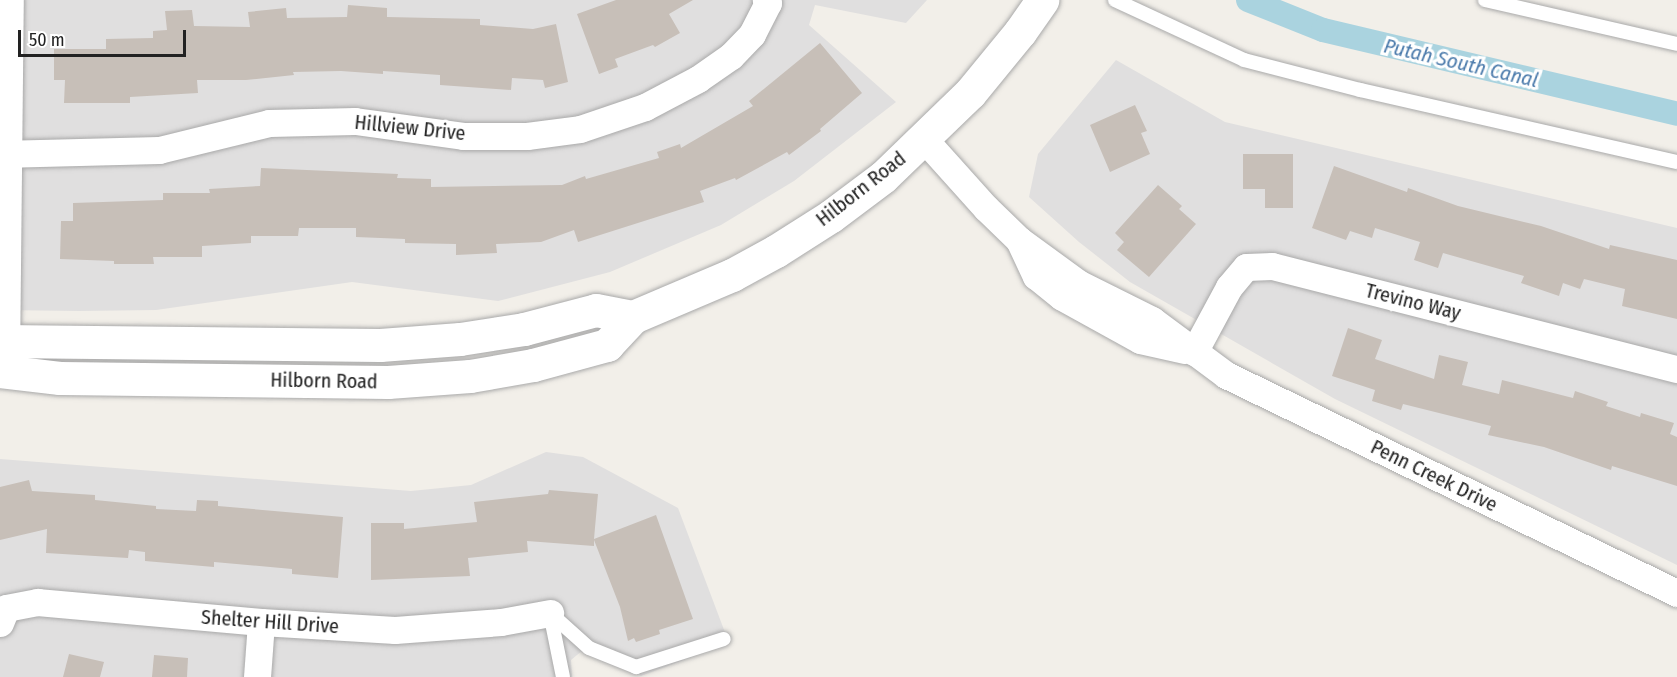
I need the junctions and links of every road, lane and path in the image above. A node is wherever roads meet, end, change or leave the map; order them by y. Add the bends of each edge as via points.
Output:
1 (10, 0) edge
2 (1042, 0) edge
3 (1115, 0) edge
4 (1485, 0) edge
5 (767, 2) edge
6 (1677, 44) edge
7 (924, 139) junction
8 (4, 154) edge
9 (1677, 162) edge
10 (1019, 240) junction
11 (1078, 283) junction
12 (1110, 323) junction
13 (1194, 352) junction
14 (3, 356) edge
15 (1677, 369) edge
16 (1677, 594) edge
17 (550, 613) junction
18 (261, 622) junction
19 (0, 623) edge
20 (724, 639) dead end
21 (257, 677) edge
22 (562, 677) edge

1 - 8 street
2 - 7 street, Hilborn Road via 970,93
3 - 9 lane via 1244,60
4 - 6 lane
5 - 8 street, Hillview Drive via 752,34 731,56 698,79 645,107 579,129 527,136 463,136 355,121 269,123 159,150
7 - 10 street, Penn Creek Drive
7 - 14 street, Hilborn Road via 883,177 776,251 732,275 633,317 596,310 524,329 380,345
8 - 14 street
10 - 11 street, Penn Creek Drive
10 - 12 street, Penn Creek Drive via 1036,276 1062,297
11 - 12 street, Penn Creek Drive
11 - 13 street, Penn Creek Drive via 1152,320
12 - 13 street, Penn Creek Drive via 1140,340
13 - 15 street, Trevino Way via 1229,287 1246,267 1272,266
13 - 16 street, Penn Creek Drive via 1226,375
17 - 18 street, Shelter Hill Drive via 501,622 395,630
17 - 20 lane via 589,648 636,667
17 - 22 lane
18 - 19 street, Shelter Hill Drive via 37,602 6,608
18 - 21 street

